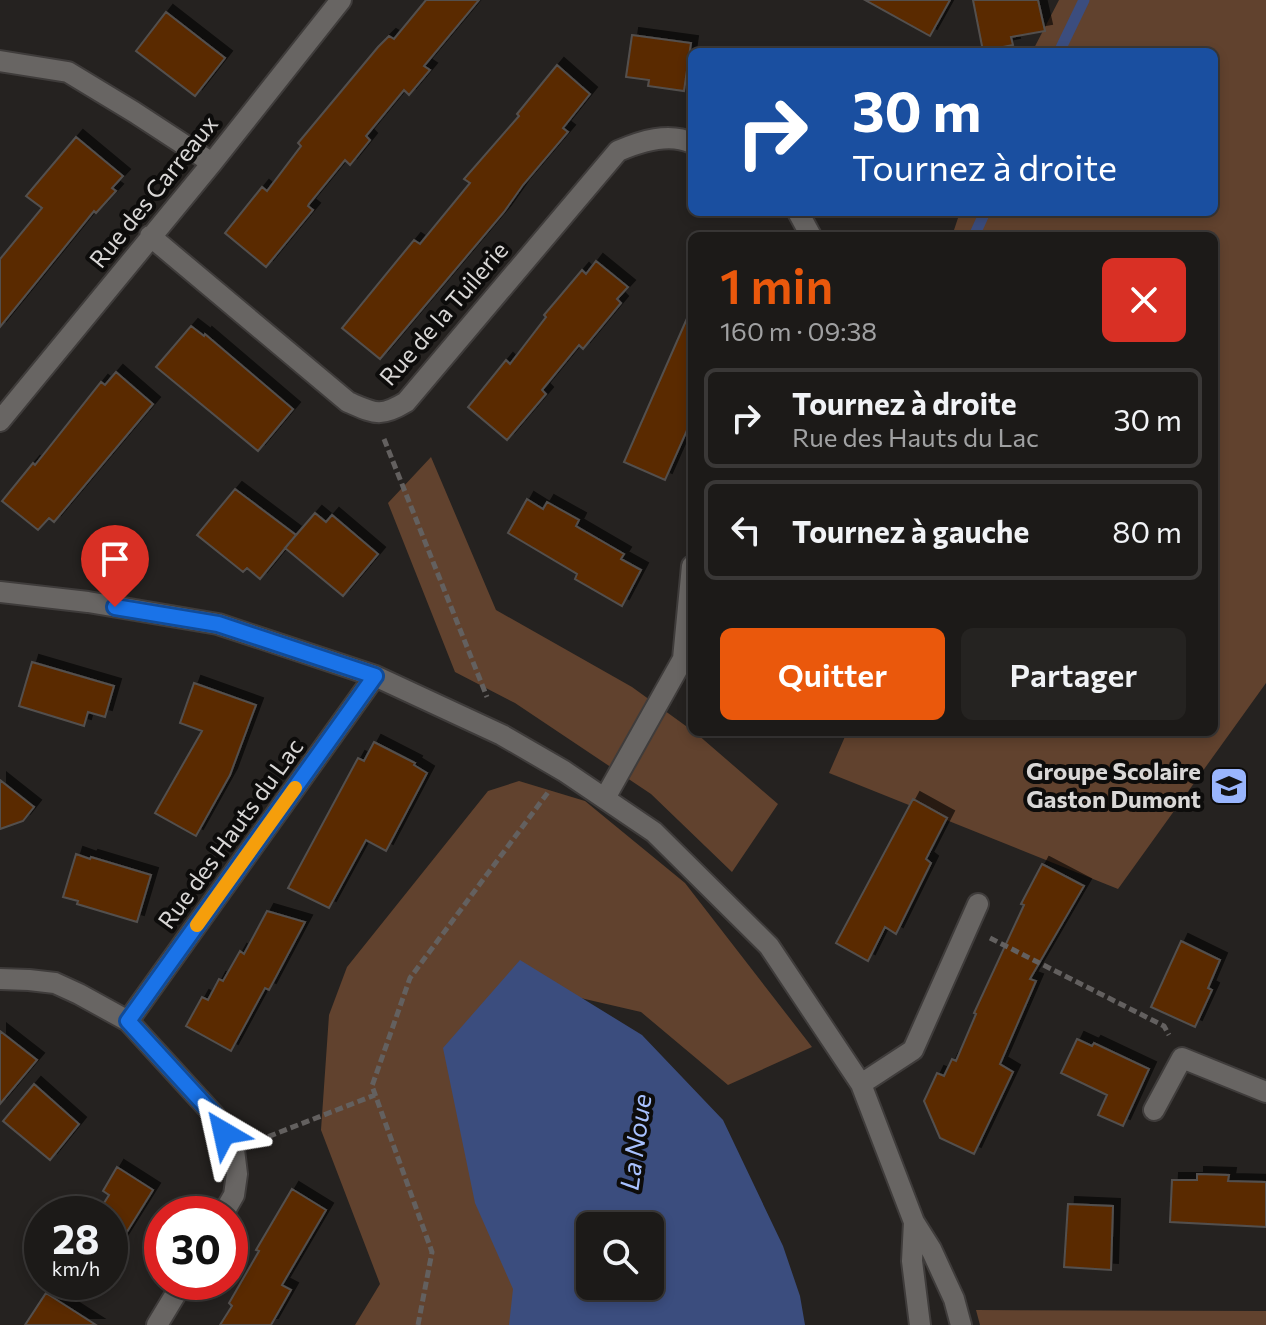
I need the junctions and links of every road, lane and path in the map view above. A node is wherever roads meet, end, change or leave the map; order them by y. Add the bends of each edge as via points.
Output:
1 (341, 0) edge
2 (0, 61) edge
3 (688, 141) edge
4 (212, 163) junction
5 (150, 236) junction
6 (374, 413) junction
7 (2, 418) edge
8 (1, 593) edge
9 (688, 607) edge
10 (375, 676) junction
11 (502, 735) junction
12 (564, 771) junction
13 (605, 798) junction
14 (978, 904) dead end
15 (967, 927) junction
16 (0, 979) edge
17 (128, 1021) junction
18 (1182, 1058) junction
19 (861, 1084) junction
20 (1266, 1092) edge
21 (375, 1095) junction
22 (1154, 1110) dead end
23 (234, 1150) junction
24 (233, 1196) edge
25 (914, 1222) junction
26 (172, 1300) edge
27 (157, 1325) edge
28 (418, 1325) edge
29 (920, 1325) edge
30 (961, 1325) edge

1 - 4 street, Rue des Carreaux
2 - 4 street via 68,72
3 - 6 street, Rue de la Tuilerie via 641,141 618,151 406,402
4 - 5 street, Rue des Carreaux
5 - 6 street, Rue de la Tuilerie via 348,402
5 - 7 street, Rue des Carreaux
6 - 11 path
8 - 10 street via 218,624
9 - 13 street via 683,659
10 - 11 street
10 - 17 street, Rue des Hauts du Lac
11 - 12 street
12 - 13 street
12 - 21 path via 410,978 372,1086
13 - 19 street via 654,832 769,946
14 - 15 street
15 - 18 path via 1164,1026
15 - 19 street via 913,1050
16 - 17 street via 55,983
17 - 23 street via 214,1115
18 - 20 street
18 - 22 street
19 - 25 street
21 - 23 path
21 - 28 path via 432,1252
23 - 24 street
25 - 29 street via 912,1261
25 - 30 street via 954,1299
26 - 27 street

